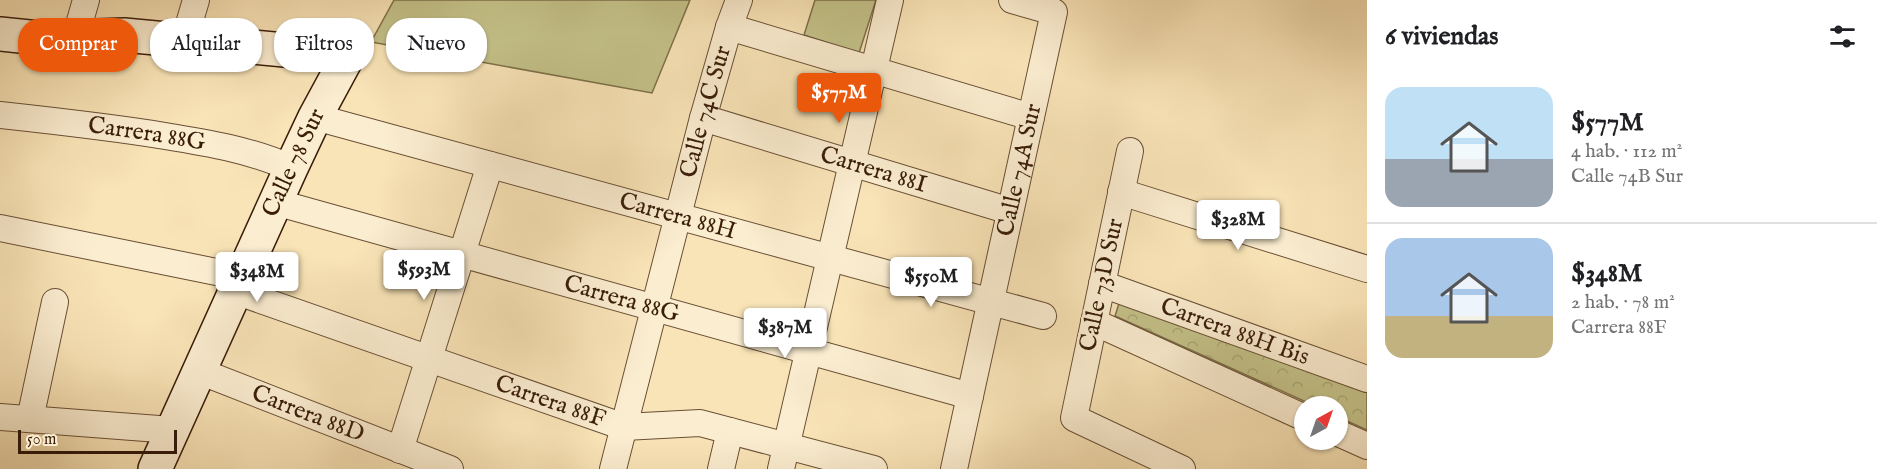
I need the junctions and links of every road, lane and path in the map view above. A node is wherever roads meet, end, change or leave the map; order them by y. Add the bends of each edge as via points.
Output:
1 (86, 0) edge
2 (196, 0) edge
3 (739, 0) edge
4 (891, 0) edge
5 (1012, 0) edge
6 (81, 18) edge
7 (191, 18) edge
8 (729, 27) junction
9 (0, 34) edge
10 (18, 36) edge
11 (262, 48) edge
12 (874, 70) junction
13 (0, 115) edge
14 (315, 117) junction
15 (1031, 117) junction
16 (703, 118) junction
17 (1130, 152) dead end
18 (853, 163) junction
19 (490, 165) junction
20 (291, 168) junction
21 (1121, 192) junction
22 (275, 202) junction
23 (1010, 211) junction
24 (677, 216) junction
25 (0, 228) edge
26 (462, 254) junction
27 (830, 258) junction
28 (1367, 269) edge
29 (238, 284) junction
30 (1102, 284) junction
31 (55, 302) dead end
32 (990, 302) junction
33 (654, 308) junction
34 (1042, 316) dead end
35 (1094, 322) junction
36 (809, 351) junction
37 (429, 359) junction
38 (199, 371) junction
39 (1367, 380) edge
40 (970, 396) junction
41 (1294, 413) edge
42 (0, 417) edge
43 (30, 419) junction
44 (624, 427) junction
45 (172, 430) junction
46 (730, 431) junction
47 (1348, 437) edge
48 (1367, 446) edge
49 (400, 450) junction
50 (784, 457) edge
51 (155, 469) edge
52 (450, 469) edge
53 (613, 469) edge
54 (721, 469) edge
55 (874, 469) edge
56 (954, 469) edge
57 (1182, 469) edge

1 - 6 street
2 - 7 street
3 - 8 street, Calle 74C Sur
4 - 12 street
5 - 15 street, Calle 74A Sur via 1054,12
8 - 12 street
8 - 16 street, Calle 74C Sur
9 - 10 street
11 - 14 street, Calle 78 Sur via 348,56
12 - 15 street
12 - 18 street
13 - 20 street, Carrera 88G via 212,143
14 - 19 street, Carrera 88H
14 - 20 street, Calle 78 Sur
15 - 23 street, Calle 74A Sur
16 - 18 street, Carrera 88I
16 - 24 street, Calle 74C Sur
17 - 21 street, Calle 73D Sur
18 - 23 street, Carrera 88I
18 - 27 street
19 - 24 street, Carrera 88H
19 - 26 street
20 - 22 street, Calle 78 Sur
21 - 28 street
21 - 30 street, Calle 73D Sur
22 - 26 street, Carrera 88G
22 - 29 street, Calle 78 Sur
23 - 32 street, Calle 74A Sur
24 - 27 street, Carrera 88H
24 - 33 street, Calle 74C Sur
25 - 29 street, Carrera 88F
26 - 33 street, Carrera 88G
26 - 37 street
27 - 32 street, Carrera 88H
27 - 36 street
29 - 37 street, Carrera 88F
29 - 38 street, Calle 78 Sur
30 - 35 street, Calle 73D Sur
30 - 39 street, Carrera 88H Bis
31 - 43 street
32 - 34 street, Carrera 88H
32 - 40 street, Calle 74A Sur
33 - 36 street, Carrera 88G
33 - 44 street, Calle 74C Sur
35 - 41 street
35 - 57 street, Calle 73D Sur via 1074,418
36 - 40 street, Carrera 88G
36 - 50 street
37 - 44 street, Carrera 88F
37 - 49 street
38 - 45 street, Calle 78 Sur
38 - 49 street, Carrera 88D
40 - 56 street, Calle 74A Sur
42 - 43 street
43 - 45 street
44 - 46 street, Carrera 88F via 700,423
44 - 53 street, Calle 74C Sur
45 - 51 street, Calle 78 Sur
46 - 50 street, Carrera 88F
46 - 54 street
47 - 48 street
49 - 52 street, Carrera 88D
50 - 55 street, Carrera 88F

